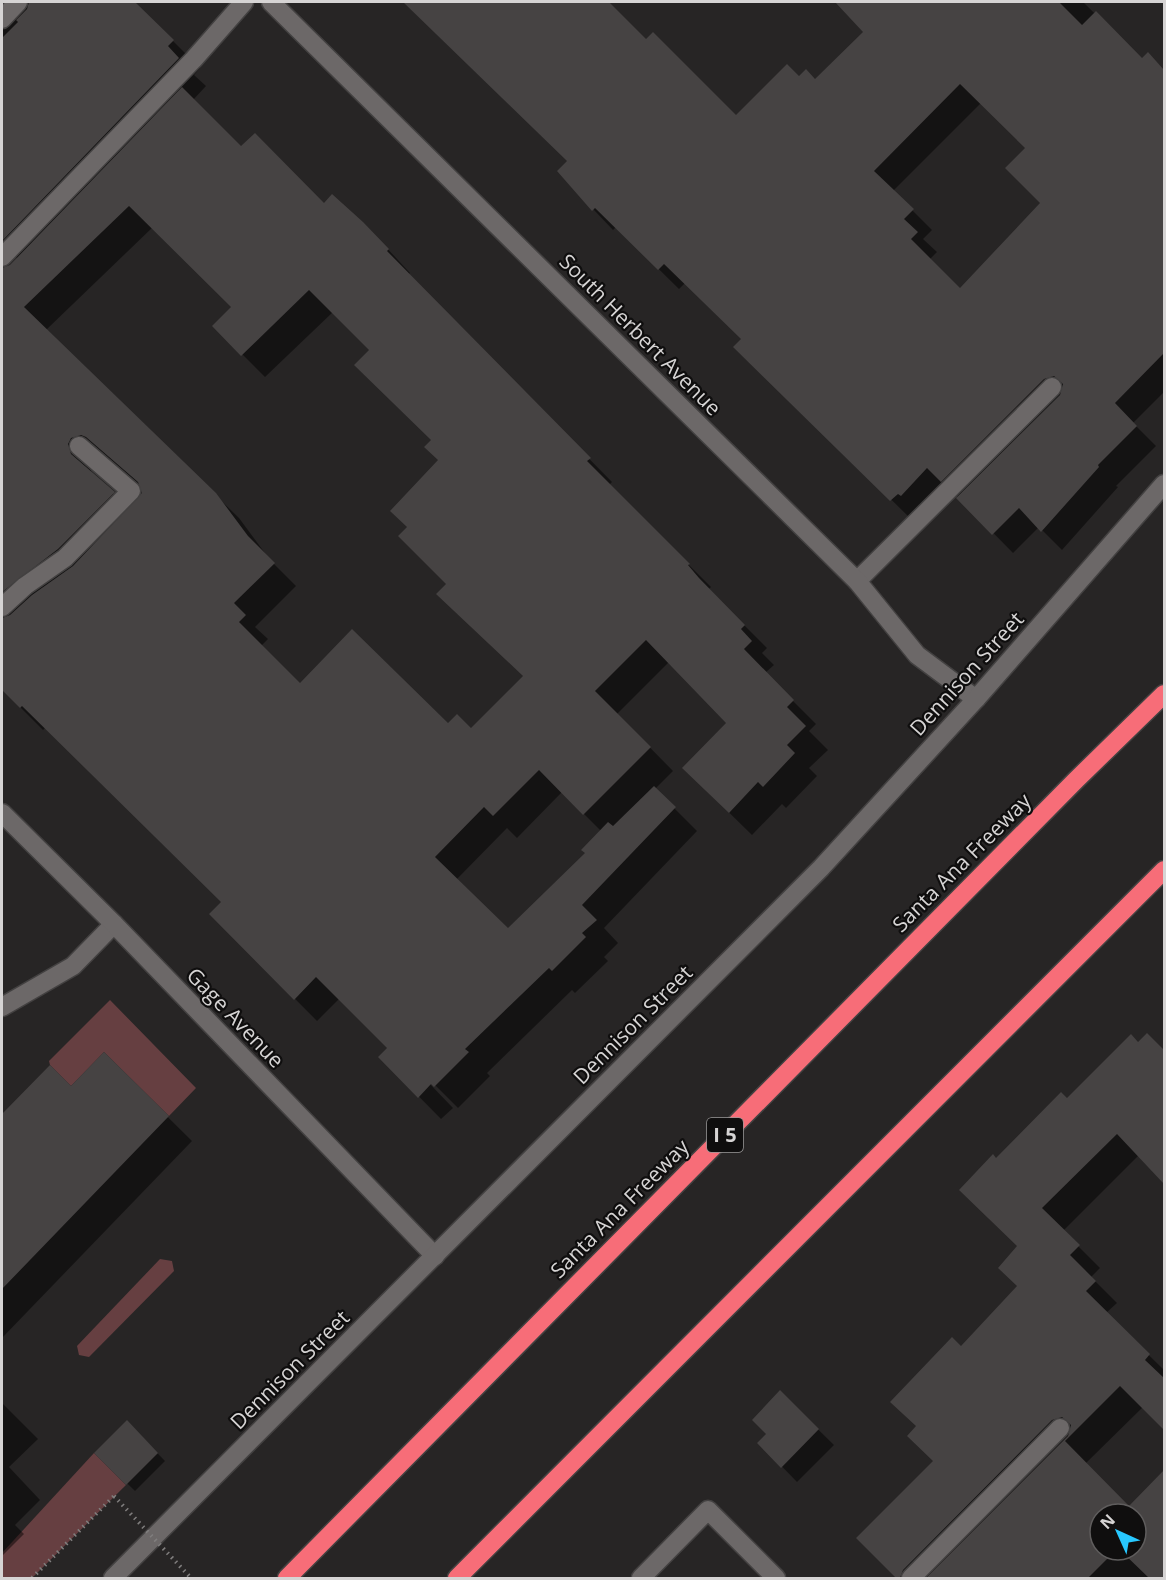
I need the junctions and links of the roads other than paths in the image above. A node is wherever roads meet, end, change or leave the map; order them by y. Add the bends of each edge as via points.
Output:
1 (18, 2) edge
2 (244, 2) edge
3 (272, 2) edge
4 (2, 19) edge
5 (2, 257) edge
6 (1052, 387) dead end
7 (79, 446) dead end
8 (1164, 484) edge
9 (857, 581) junction
10 (2, 607) edge
11 (1164, 694) edge
12 (976, 699) junction
13 (2, 813) edge
14 (1164, 870) edge
15 (114, 924) junction
16 (2, 1007) edge
17 (435, 1256) junction
18 (1060, 1428) dead end
19 (113, 1578) edge
20 (287, 1578) edge
21 (457, 1578) edge
22 (641, 1578) edge
23 (776, 1578) edge
24 (910, 1578) edge

1 - 4 street
2 - 5 street
3 - 9 street, South Herbert Avenue
6 - 9 street
7 - 10 street via 131,490 65,558
8 - 12 street, Dennison Street
9 - 12 street, South Herbert Avenue via 917,655
11 - 20 highway, Santa Ana Freeway / I 5
12 - 17 street, Dennison Street via 821,868
13 - 15 street, Gage Avenue
14 - 21 highway
15 - 16 street via 73,966
15 - 17 street, Gage Avenue
17 - 19 street, Dennison Street
18 - 24 street
22 - 23 street via 708,1510

